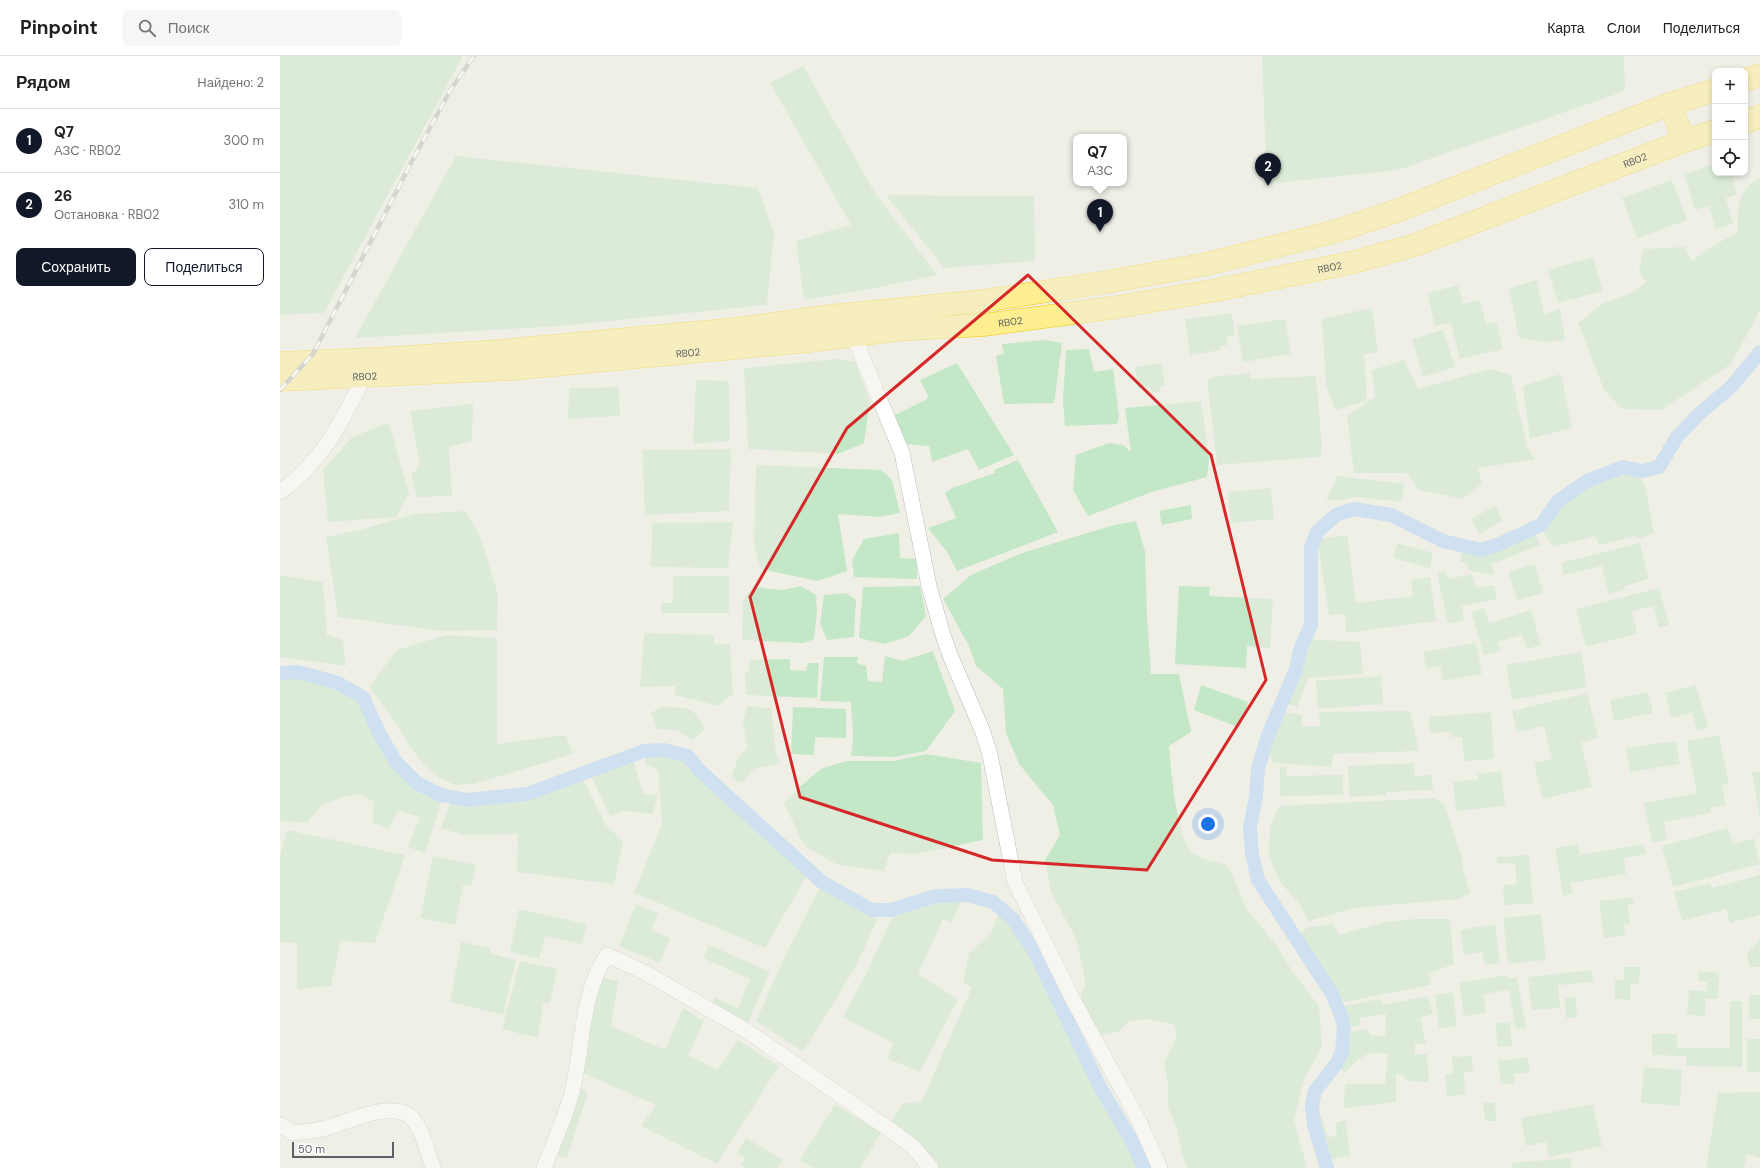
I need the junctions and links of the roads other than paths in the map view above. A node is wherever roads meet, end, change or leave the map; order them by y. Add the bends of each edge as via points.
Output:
1 (1760, 75) edge
2 (1748, 79) edge
3 (1712, 91) edge
4 (1670, 104) junction
5 (1760, 116) edge
6 (1748, 121) edge
7 (1712, 132) edge
8 (1684, 141) junction
9 (853, 335) junction
10 (280, 363) edge
11 (364, 377) junction
12 (280, 380) edge
13 (280, 492) edge
14 (280, 1125) edge
15 (433, 1168) edge
16 (544, 1168) edge
17 (931, 1168) edge
18 (1160, 1168) edge

1 - 2 highway
3 - 4 highway, RB02
4 - 8 highway
4 - 10 highway, RB02 via 1399,210 1340,230 1207,264 982,302 902,308 735,329 394,358
5 - 6 highway
7 - 8 highway, RB02
8 - 9 highway, RB02 via 1415,245 1354,262 1212,291 1111,308 983,325
9 - 11 highway, RB02 via 512,369
9 - 18 street via 902,453 929,586 943,635 990,755 1015,882 1072,998 1138,1119
11 - 12 highway, RB02
11 - 13 street via 337,429 317,459
14 - 15 street via 293,1133 324,1129 392,1110 402,1112 412,1118 418,1126
16 - 17 street via 571,1096 589,994 607,955 644,972 747,1031 896,1134 913,1147

